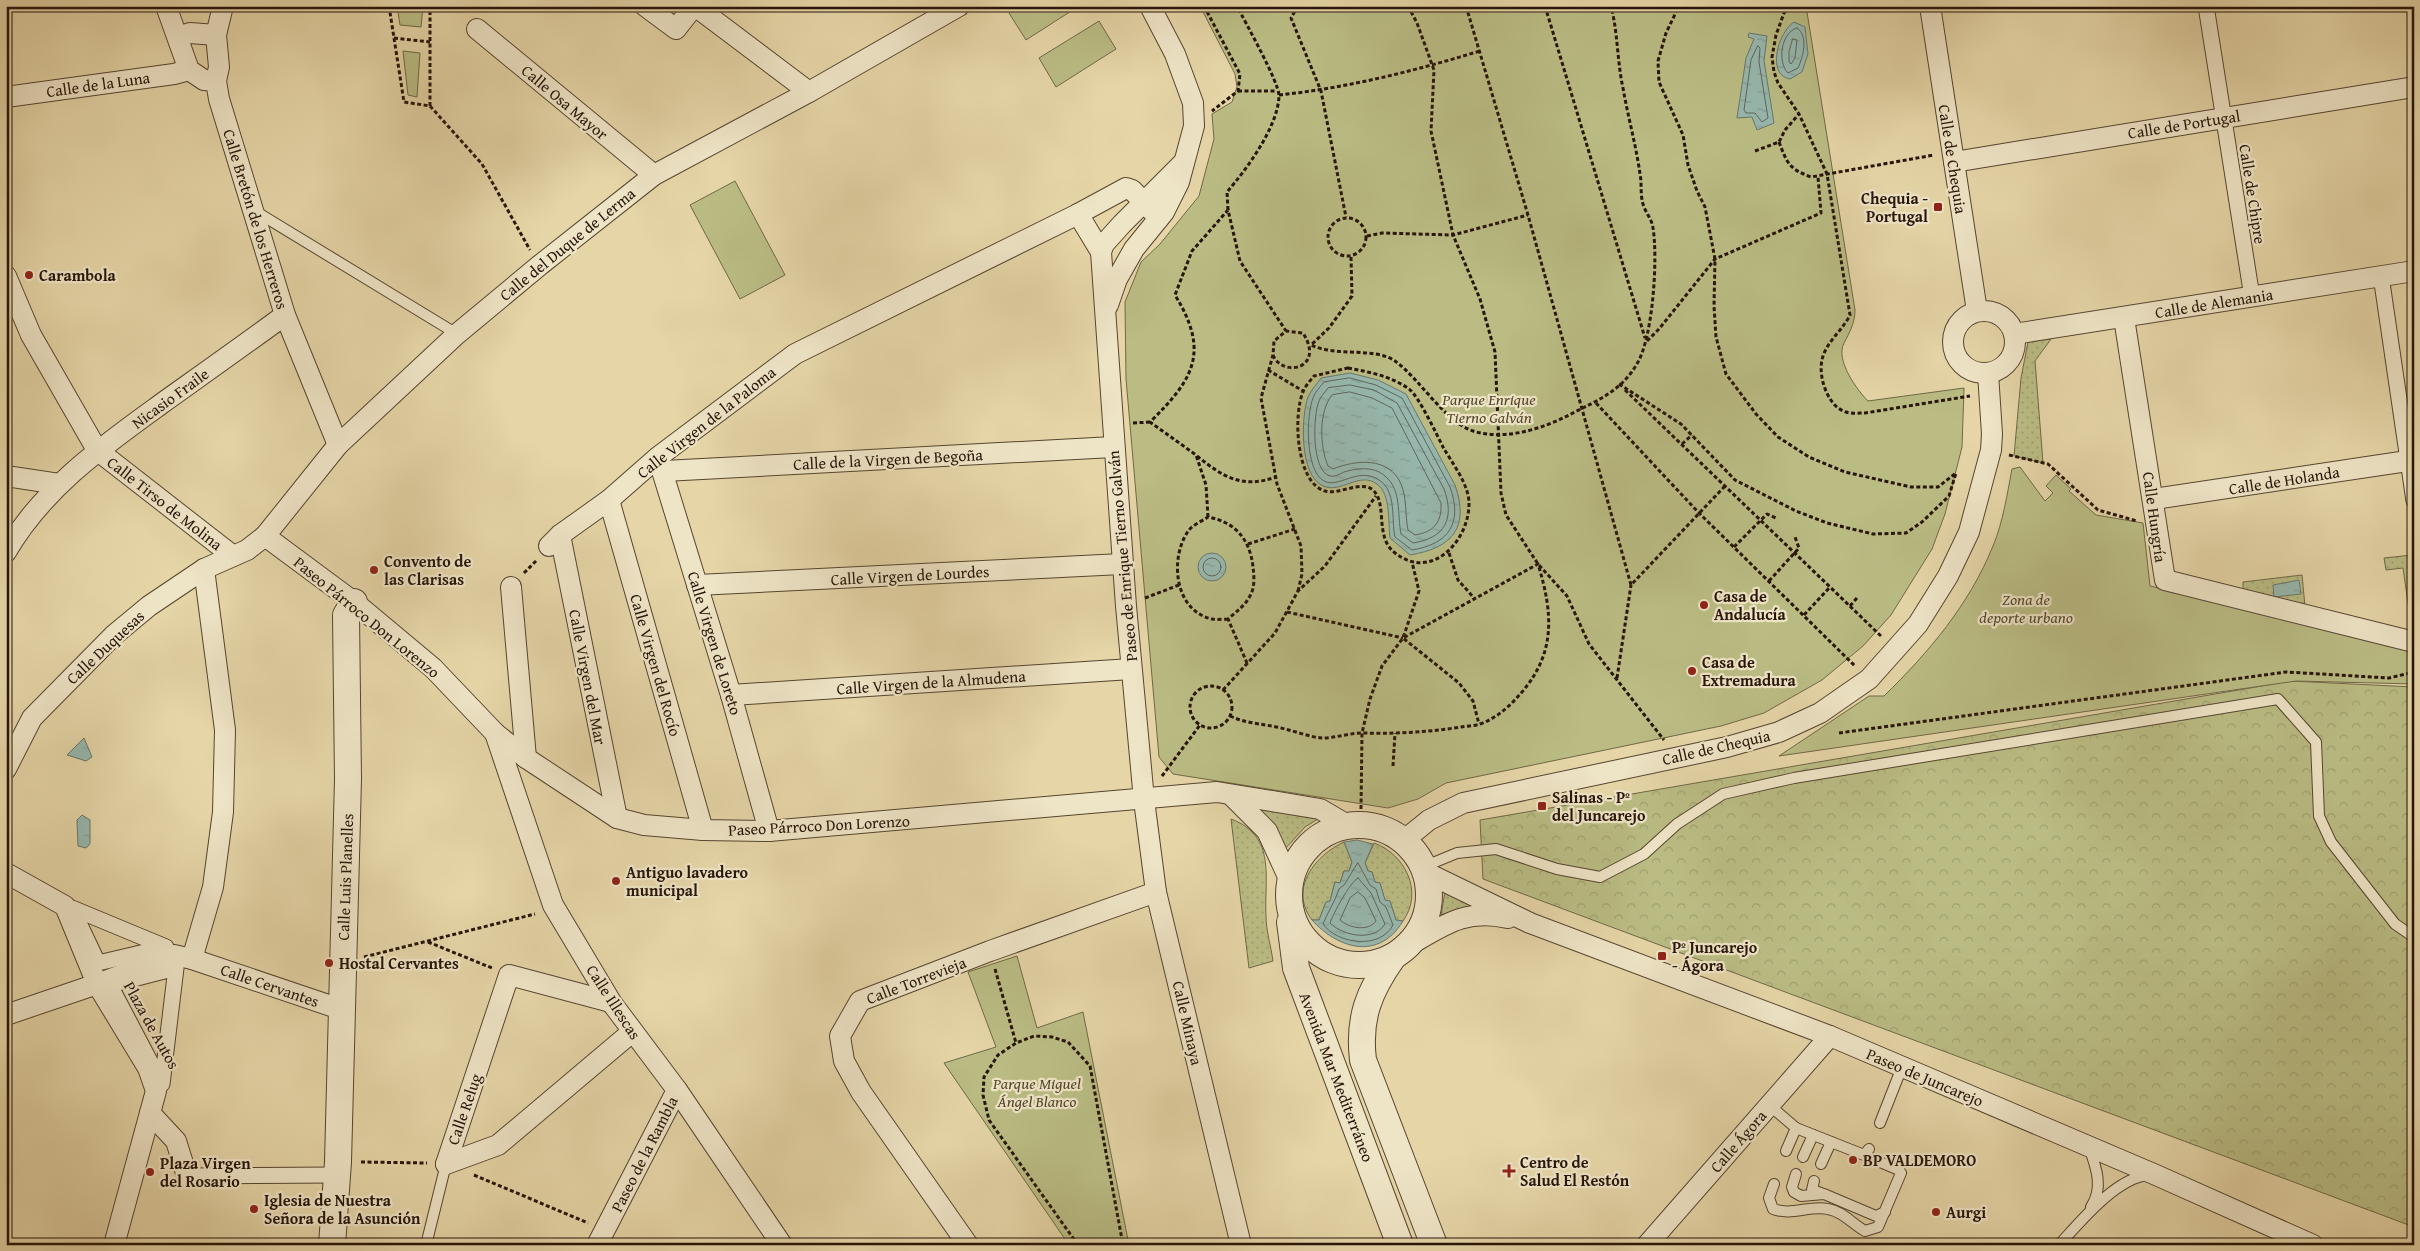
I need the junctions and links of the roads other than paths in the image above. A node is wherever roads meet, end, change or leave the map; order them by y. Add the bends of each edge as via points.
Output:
1 (166, 6) edge
2 (223, 6) edge
3 (646, 6) edge
4 (695, 6) edge
5 (958, 6) edge
6 (1150, 6) edge
7 (1930, 6) edge
8 (2206, 6) edge
9 (477, 29) dead end
10 (216, 35) junction
11 (178, 37) junction
12 (189, 70) junction
13 (216, 81) junction
14 (2414, 87) edge
15 (809, 92) junction
16 (6, 97) edge
17 (2224, 118) junction
18 (1953, 157) junction
19 (1183, 163) junction
20 (654, 175) junction
21 (1145, 203) junction
22 (254, 211) junction
23 (1078, 214) junction
24 (1159, 218) junction
25 (1101, 252) junction
26 (2414, 271) edge
27 (6, 276) edge
28 (2382, 276) junction
29 (2252, 297) junction
30 (1977, 311) junction
31 (1105, 312) junction
32 (285, 315) junction
33 (2124, 318) junction
34 (457, 334) junction
35 (2014, 334) junction
36 (1988, 373) junction
37 (338, 444) junction
38 (1113, 447) junction
39 (97, 450) junction
40 (2411, 460) edge
41 (661, 464) junction
42 (6, 476) edge
43 (59, 484) junction
44 (2154, 499) junction
45 (609, 500) junction
46 (2414, 501) edge
47 (265, 536) junction
48 (554, 541) joint
49 (6, 552) edge
50 (233, 556) junction
51 (1122, 564) junction
52 (204, 569) junction
53 (697, 585) junction
54 (511, 586) road end
55 (354, 602) junction
56 (2414, 642) edge
57 (1131, 669) junction
58 (731, 694) junction
59 (495, 733) junction
60 (526, 758) junction
61 (6, 769) edge
62 (1233, 797) junction
63 (1144, 800) junction
64 (617, 818) junction
65 (1355, 825) junction
66 (703, 830) junction
67 (769, 831) junction
68 (1403, 841) junction
69 (1424, 869) junction
70 (6, 873) edge
71 (1156, 892) junction
72 (1290, 894) junction
73 (1530, 923) junction
74 (2414, 937) edge
75 (1400, 952) junction
76 (181, 958) junction
77 (97, 984) junction
78 (611, 1002) junction
79 (340, 1009) junction
80 (6, 1015) edge
81 (632, 1032) junction
82 (1830, 1036) junction
83 (1902, 1067) junction
84 (157, 1083) junction
85 (677, 1090) junction
86 (1769, 1105) junction
87 (150, 1113) junction
88 (1880, 1123) dead end
89 (1796, 1128) junction
90 (1813, 1135) junction
91 (1831, 1142) junction
92 (2089, 1146) junction
93 (1786, 1151) dead end
94 (1803, 1157) dead end
95 (446, 1164) junction
96 (1821, 1164) dead end
97 (337, 1168) junction
98 (1796, 1174) dead end
99 (2156, 1175) junction
100 (187, 1176) joint
101 (1814, 1181) dead end
102 (1774, 1184) dead end
103 (1824, 1194) junction
104 (1885, 1212) junction
105 (2087, 1214) junction
106 (601, 1237) edge
107 (114, 1245) edge
108 (332, 1245) edge
109 (426, 1245) edge
110 (782, 1245) edge
111 (968, 1245) edge
112 (1241, 1245) edge
113 (1400, 1245) edge
114 (1434, 1245) edge
115 (1647, 1245) edge
116 (2059, 1245) edge
117 (2313, 1245) edge

1 - 11 street
2 - 10 street, Calle Bretón de los Herreros
3 - 4 street via 676,29
4 - 15 street
5 - 15 street, Calle del Duque de Lerma
6 - 19 street, Paseo de Enrique Tierno Galván via 1175,54 1193,103 1194,126
7 - 18 street, Calle de Chequia
8 - 17 street, Calle de Chipre
9 - 20 street, Calle Osa Mayor
10 - 11 street via 190,33
10 - 13 street, Calle Bretón de los Herreros via 219,68
11 - 12 street
12 - 13 street via 204,80
12 - 16 street, Calle de la Luna
13 - 22 street, Calle Bretón de los Herreros
14 - 17 street, Calle de Portugal
15 - 20 street, Calle del Duque de Lerma
17 - 18 street, Calle de Portugal
17 - 29 street, Calle de Chipre
18 - 30 street, Calle de Chequia
19 - 21 street, Paseo de Enrique Tierno Galván
19 - 24 street, Paseo de Enrique Tierno Galván via 1179,182
20 - 34 street, Calle del Duque de Lerma
21 - 23 street, Calle Virgen de la Paloma via 1126,188
21 - 24 street, Calle Virgen de la Paloma
21 - 25 street, Paseo de Enrique Tierno Galván via 1104,244
22 - 32 street, Calle Bretón de los Herreros
22 - 34 lane
23 - 25 street
23 - 41 street, Calle Virgen de la Paloma via 795,354
24 - 31 street, Paseo de Enrique Tierno Galván via 1117,278
25 - 31 street, Paseo de Enrique Tierno Galván
26 - 28 street, Calle de Alemania
27 - 39 street via 32,335
28 - 29 street, Calle de Alemania
28 - 40 street
29 - 33 street, Calle de Alemania
30 - 35 street via 1987,311 2004,318
30 - 36 street via 1959,322 1952,342 1954,352 1967,369
31 - 38 street, Paseo de Enrique Tierno Galván
32 - 37 street, Calle Bretón de los Herreros
32 - 39 street, Nicasio Fraile
33 - 35 street, Calle de Alemania
33 - 44 street, Calle Hungría
34 - 37 street, Calle del Duque de Lerma
35 - 36 street via 2015,344 2006,363
36 - 68 street, Calle de Chequia via 1991,450 1965,541 1918,624 1870,680 1820,713 1779,732 1727,747 1464,803 1429,820
37 - 47 street, Calle del Duque de Lerma
38 - 41 street, Calle de la Virgen de Begoña
38 - 51 street, Paseo de Enrique Tierno Galván
39 - 43 street, Nicasio Fraile
39 - 50 street, Calle Tirso de Molina
40 - 44 street, Calle de Holanda
40 - 46 street
41 - 45 street, Calle Virgen de la Paloma
41 - 53 street, Calle Virgen de Loreto
42 - 43 street
43 - 49 street, Nicasio Fraile via 18,530
44 - 56 street, Calle Hungría via 2164,580
45 - 48 street, Calle Virgen de la Paloma
45 - 66 street, Calle Virgen del Rocío
47 - 50 street, Calle del Duque de Lerma
47 - 55 street, Paseo Párroco Don Lorenzo
48 - 64 street, Calle Virgen del Mar
50 - 52 street, Calle Duquesas
51 - 53 street, Calle Virgen de Lourdes
51 - 57 street, Paseo de Enrique Tierno Galván
52 - 61 street, Calle Duquesas via 149,606 69,680 32,718
52 - 76 street via 225,730 223,812 213,887
53 - 58 street, Calle Virgen de Loreto
54 - 60 street
55 - 59 street, Paseo Párroco Don Lorenzo via 433,668
55 - 79 street, Calle Luis Planelles via 346,614 348,778
57 - 58 street, Calle Virgen de la Almudena
57 - 63 street, Paseo de Enrique Tierno Galván
58 - 67 street, Calle Virgen de Loreto
59 - 60 street, Paseo Párroco Don Lorenzo
59 - 78 street, Calle Illescas via 553,905
60 - 64 street, Paseo Párroco Don Lorenzo
62 - 63 street, Paseo Párroco Don Lorenzo via 1217,792
62 - 65 street, Paseo Párroco Don Lorenzo via 1320,809
62 - 72 street via 1267,831
63 - 67 street, Paseo Párroco Don Lorenzo
63 - 71 street, Calle Minaya
64 - 66 street, Paseo Párroco Don Lorenzo via 644,825
65 - 68 street via 1383,829
65 - 72 street via 1328,832 1310,844 1297,861
66 - 67 street, Paseo Párroco Don Lorenzo
68 - 69 street
69 - 73 street, Paseo de Juncarejo
69 - 74 lane via 1458,853 1496,849 1557,869 1600,878 1644,854 1677,824 1723,794 1794,778 2278,699 2316,742 2319,816 2331,842 2394,924
69 - 75 street via 1428,910 1420,930
70 - 77 street via 65,906
71 - 111 street, Calle Torrevieja via 860,1001 840,1036 844,1061 861,1092
71 - 112 street, Calle Minaya
72 - 75 street via 1296,928 1309,946 1328,959 1349,965 1372,965
72 - 113 street, Avenida Mar Mediterráneo via 1296,968
73 - 75 street, Paseo de Juncarejo via 1489,914 1456,919
73 - 82 street, Paseo de Juncarejo
75 - 114 street, Avenida Mar Mediterráneo via 1374,984 1362,1020 1363,1060
76 - 76 street, Plaza de Autos via 120,929 72,908 98,963
76 - 77 street
76 - 79 street, Calle Cervantes
76 - 84 street, Plaza de Autos via 176,968 162,1084
76 - 84 street, Plaza de Autos via 110,985
77 - 80 street
77 - 84 street
78 - 81 street, Calle Illescas
78 - 95 street, Calle Relug via 509,975
79 - 97 street, Calle Luis Planelles
81 - 85 street, Calle Illescas
81 - 95 street via 498,1145
82 - 83 street, Paseo de Juncarejo
82 - 86 street, Calle Ágora
83 - 88 lane
83 - 92 street, Paseo de Juncarejo
84 - 87 street
85 - 106 street, Paseo de la Rambla
85 - 110 street, Calle Illescas
86 - 89 lane
86 - 115 street, Calle Ágora
87 - 100 street via 176,1141
87 - 107 street
89 - 90 lane
89 - 93 lane
90 - 91 lane
90 - 94 lane
91 - 96 lane
91 - 104 lane via 1864,1155 1869,1151 1868,1157 1899,1170 1901,1173
92 - 99 street, Paseo de Juncarejo
92 - 105 lane via 2099,1182 2095,1202
95 - 109 lane, Calle Relug
97 - 100 street
97 - 108 street, Calle Luis Planelles
98 - 103 lane via 1794,1192 1808,1196
99 - 105 lane via 2134,1178
99 - 117 street, Paseo de Juncarejo
101 - 103 lane via 1812,1190
102 - 104 lane via 1769,1203 1779,1212 1826,1209 1839,1212 1865,1231 1878,1227
103 - 104 lane via 1876,1216
105 - 116 lane

